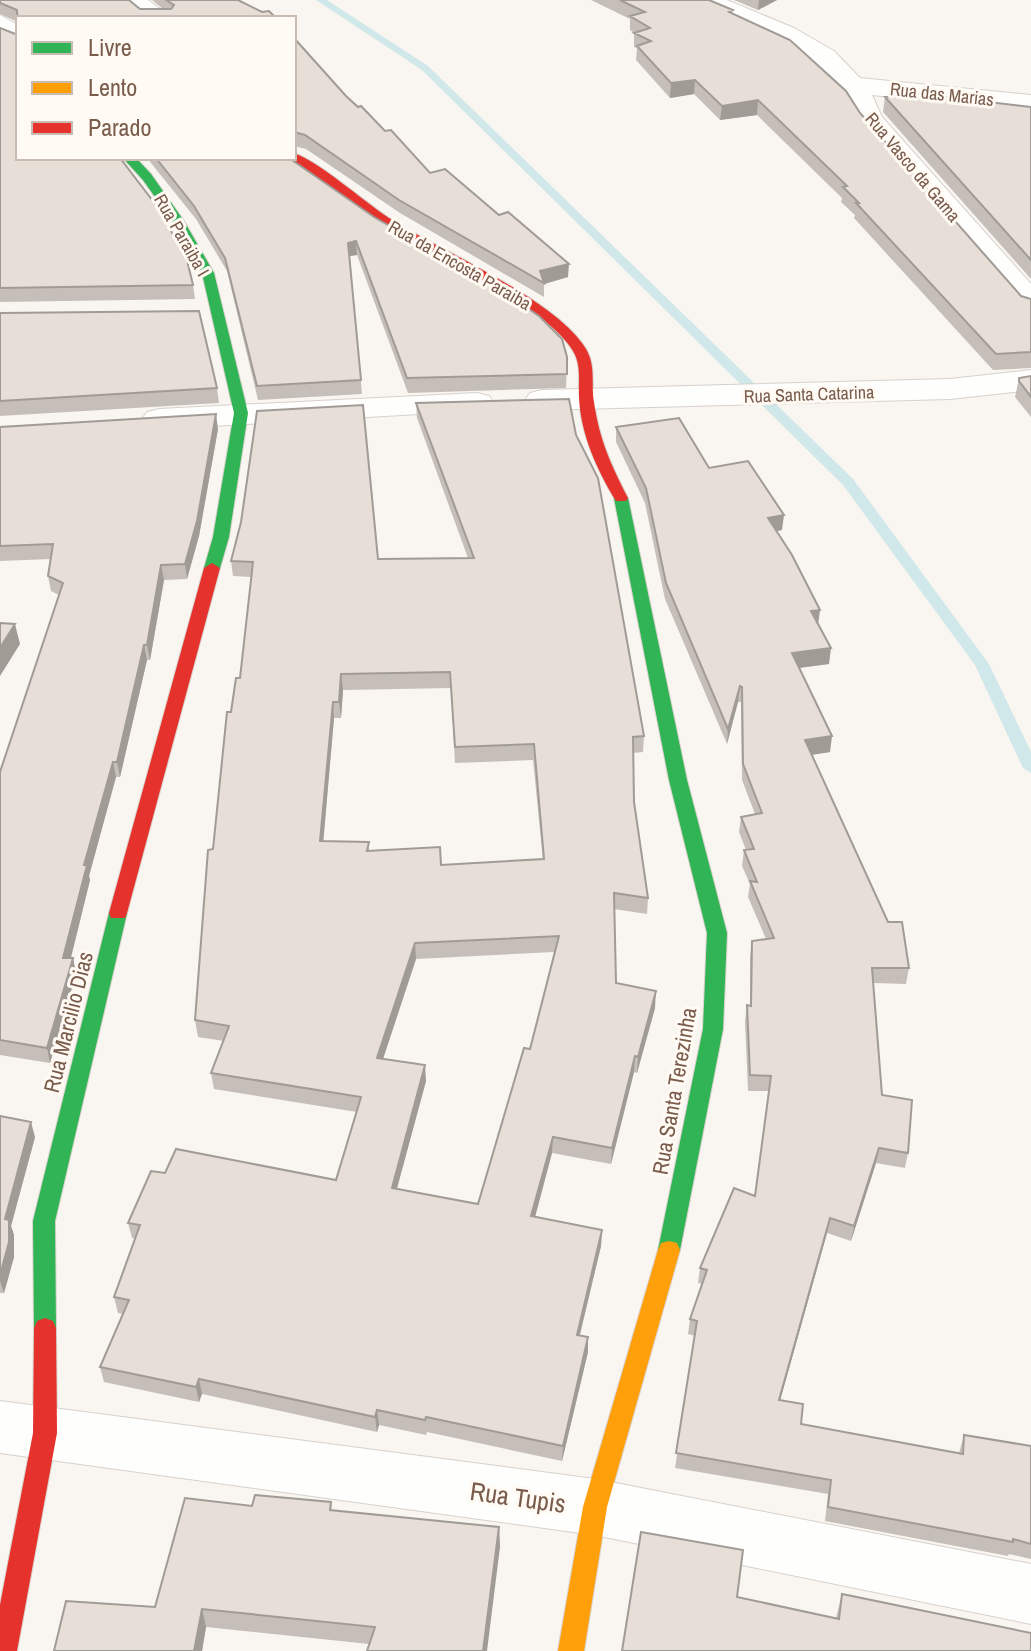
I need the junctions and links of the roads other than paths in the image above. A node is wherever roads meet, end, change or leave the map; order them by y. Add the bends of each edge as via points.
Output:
1 (131, 0) edge
2 (704, 0) edge
3 (156, 16) edge
4 (0, 23) edge
5 (16, 36) edge
6 (852, 85) junction
7 (1031, 103) edge
8 (296, 158) edge
9 (131, 160) edge
10 (1031, 303) edge
11 (1031, 380) edge
12 (586, 399) junction
13 (241, 413) junction
14 (121, 421) edge
15 (23, 1430) edge
16 (595, 1507) junction
17 (1031, 1594) edge
18 (4, 1651) edge
19 (571, 1651) edge

1 - 3 street
2 - 6 street, Rua Vasco da Gama via 792,35
4 - 5 street
6 - 7 street, Rua das Marias
6 - 10 street, Rua Vasco da Gama via 870,120
8 - 12 street, Rua da Encosta Paraiba via 374,214 515,295 567,333 585,360
9 - 13 street, Rua Paraiba I via 178,221 208,273 202,312
11 - 12 street, Rua Santa Catarina via 950,389
12 - 13 street, Rua Santa Catarina
12 - 16 street, Rua Santa Terezinha via 596,449 624,504 678,780 717,933 713,1029 669,1251
13 - 14 street, Rua Santa Catarina
13 - 15 street, Rua Marcilio Dias via 221,537 126,880 44,1221
15 - 16 street, Rua Tupis
15 - 18 street, Rua Marcilio Dias
16 - 17 street, Rua Tupis
16 - 19 street, Rua Santa Terezinha

